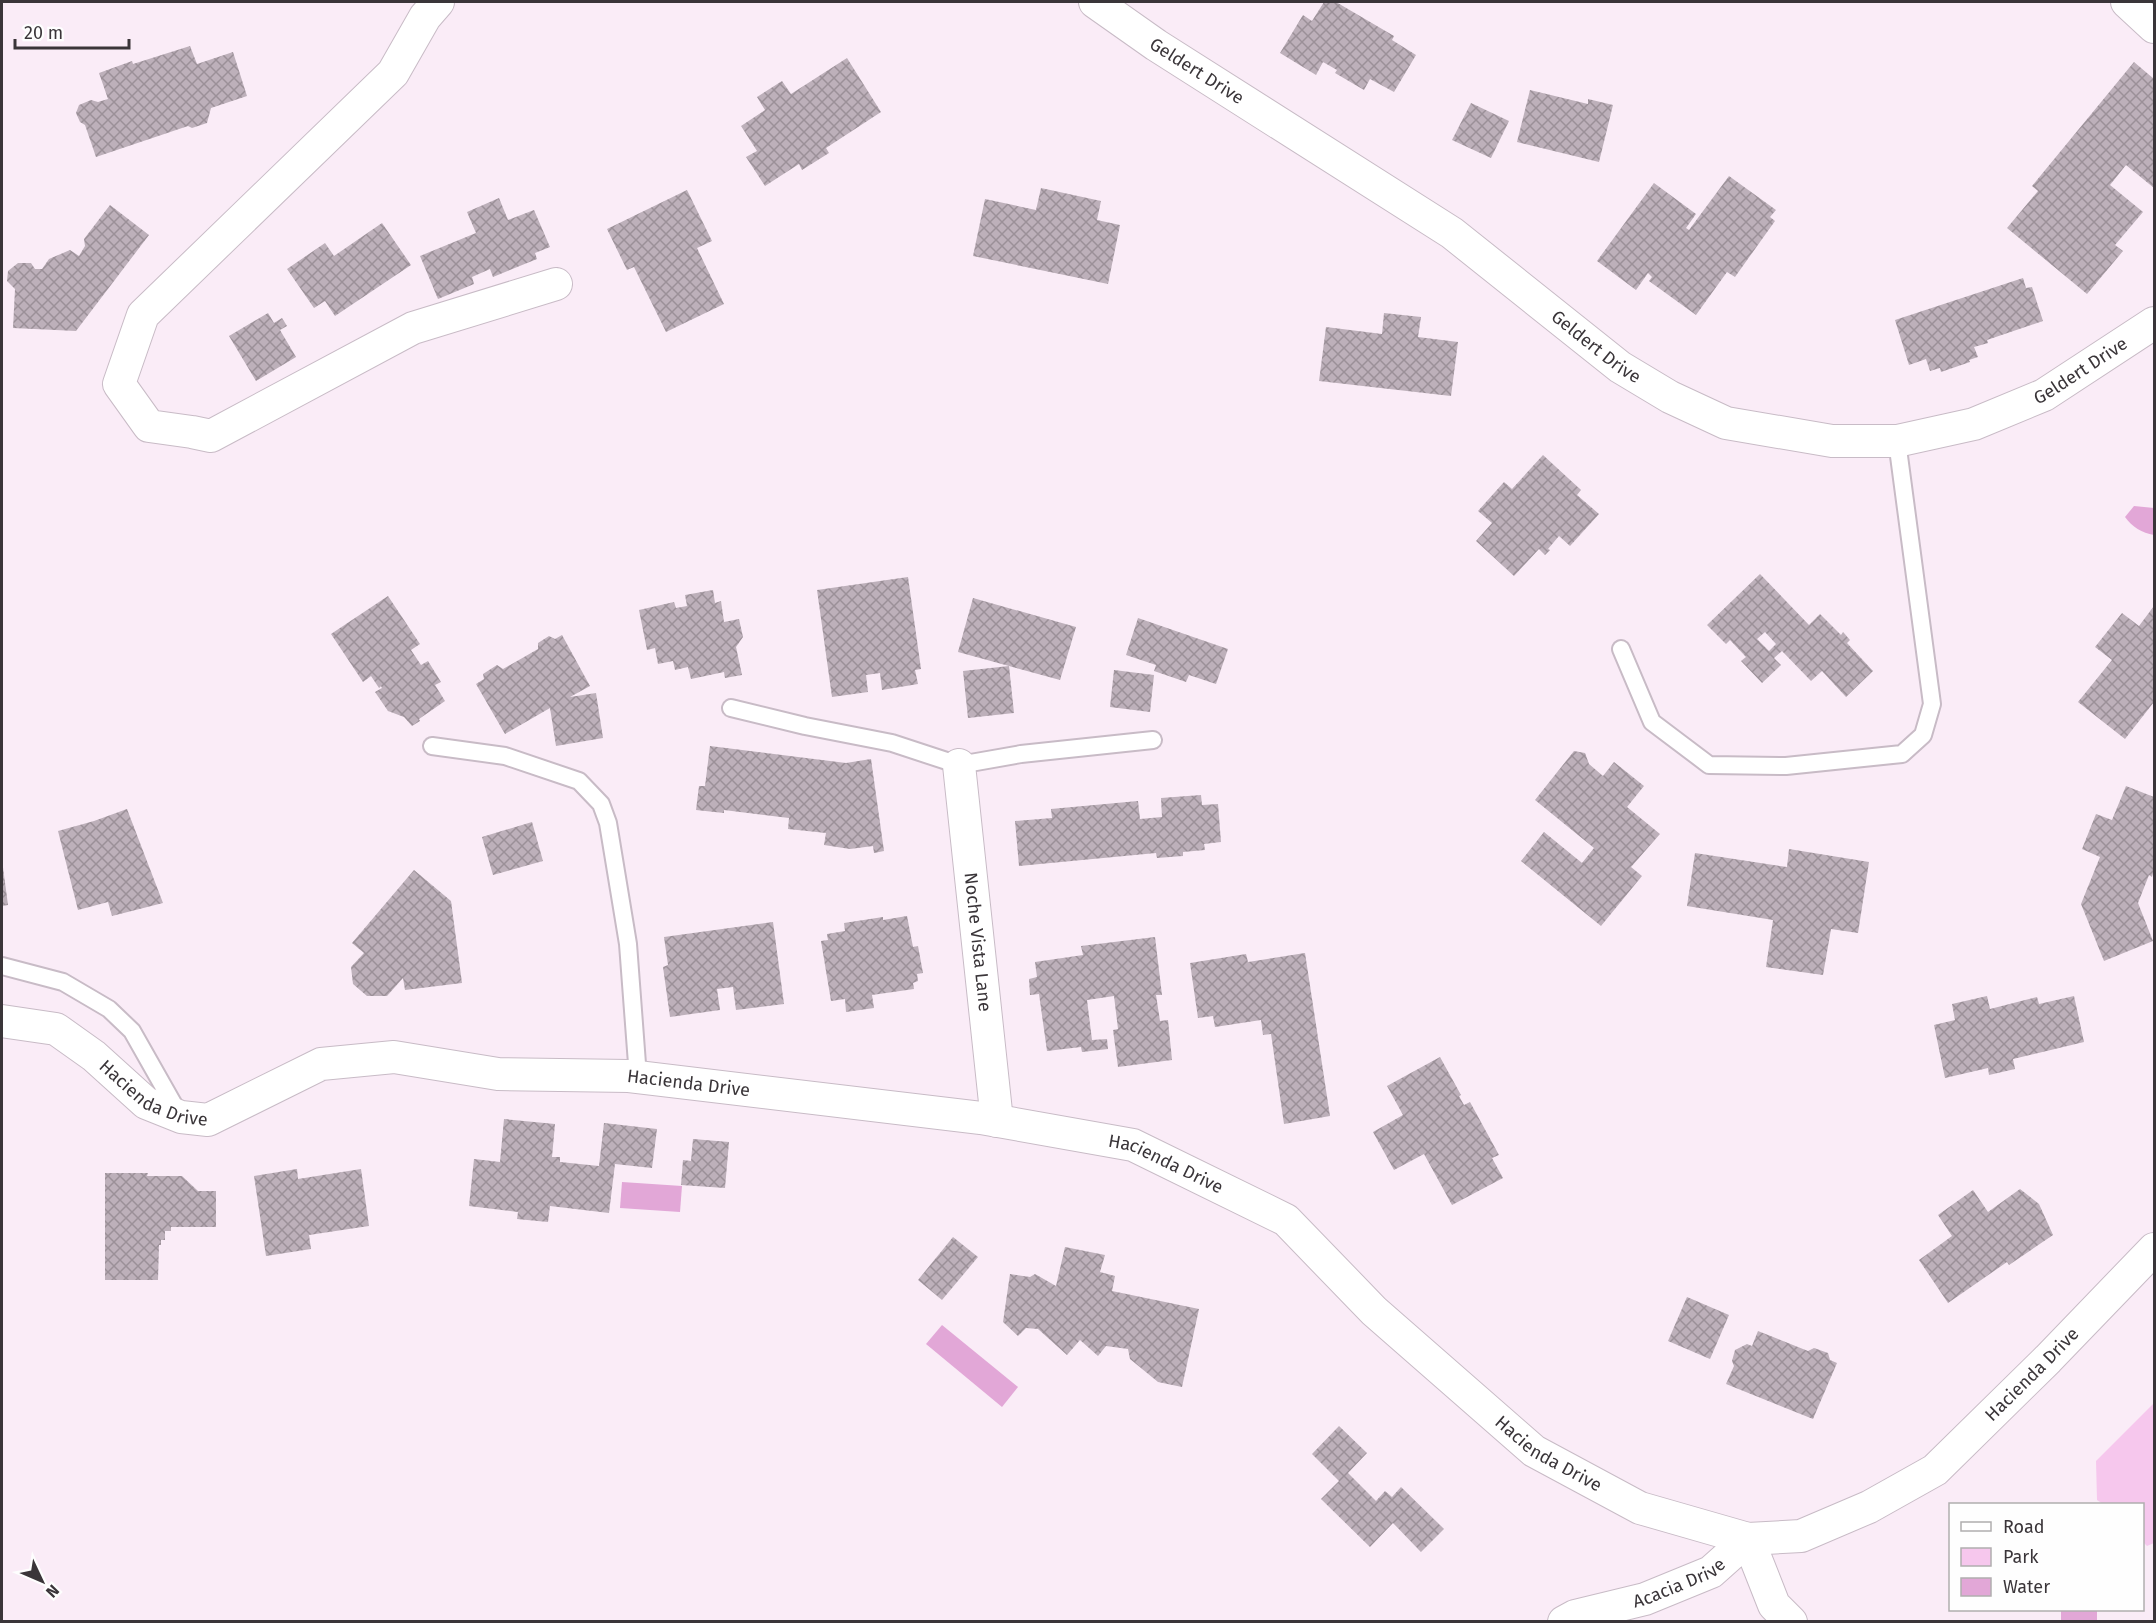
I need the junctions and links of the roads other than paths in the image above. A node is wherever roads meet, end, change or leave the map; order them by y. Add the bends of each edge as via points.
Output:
1 (1095, 2) edge
2 (2127, 2) edge
3 (431, 9) edge
4 (2154, 27) edge
5 (556, 284) dead end
6 (2154, 323) edge
7 (1897, 441) junction
8 (1622, 649) dead end
9 (731, 708) dead end
10 (1153, 740) dead end
11 (432, 746) dead end
12 (959, 765) junction
13 (2, 966) edge
14 (2, 1022) edge
15 (638, 1077) junction
16 (181, 1117) junction
17 (997, 1121) junction
18 (2154, 1249) edge
19 (1748, 1539) junction
20 (1564, 1622) edge
21 (1791, 1622) edge

1 - 7 street, Geldert Drive via 1452,233 1620,367 1670,397 1726,423 1832,441
2 - 4 street
3 - 5 street via 393,74 144,315 119,384 148,426 211,436 413,328
6 - 7 street, Geldert Drive via 2044,395 1974,424
7 - 8 lane via 1932,704 1923,735 1902,754 1786,766 1709,765 1652,722
9 - 12 lane via 892,743
10 - 12 lane
11 - 15 lane via 505,756 579,781 601,804 628,944
12 - 17 street, Noche Vista Lane
13 - 16 lane via 63,982 109,1009 132,1030
14 - 16 street, Hacienda Drive via 56,1029 94,1056 146,1103
15 - 16 street, Hacienda Drive via 498,1074 394,1057 321,1064 208,1120
15 - 17 street, Hacienda Drive
17 - 19 street, Hacienda Drive via 1133,1145 1286,1220 1374,1311 1534,1451 1640,1508
18 - 19 street, Hacienda Drive via 1935,1470 1869,1507 1801,1536
19 - 20 street, Acacia Drive via 1711,1572 1645,1599
19 - 21 street via 1774,1605

